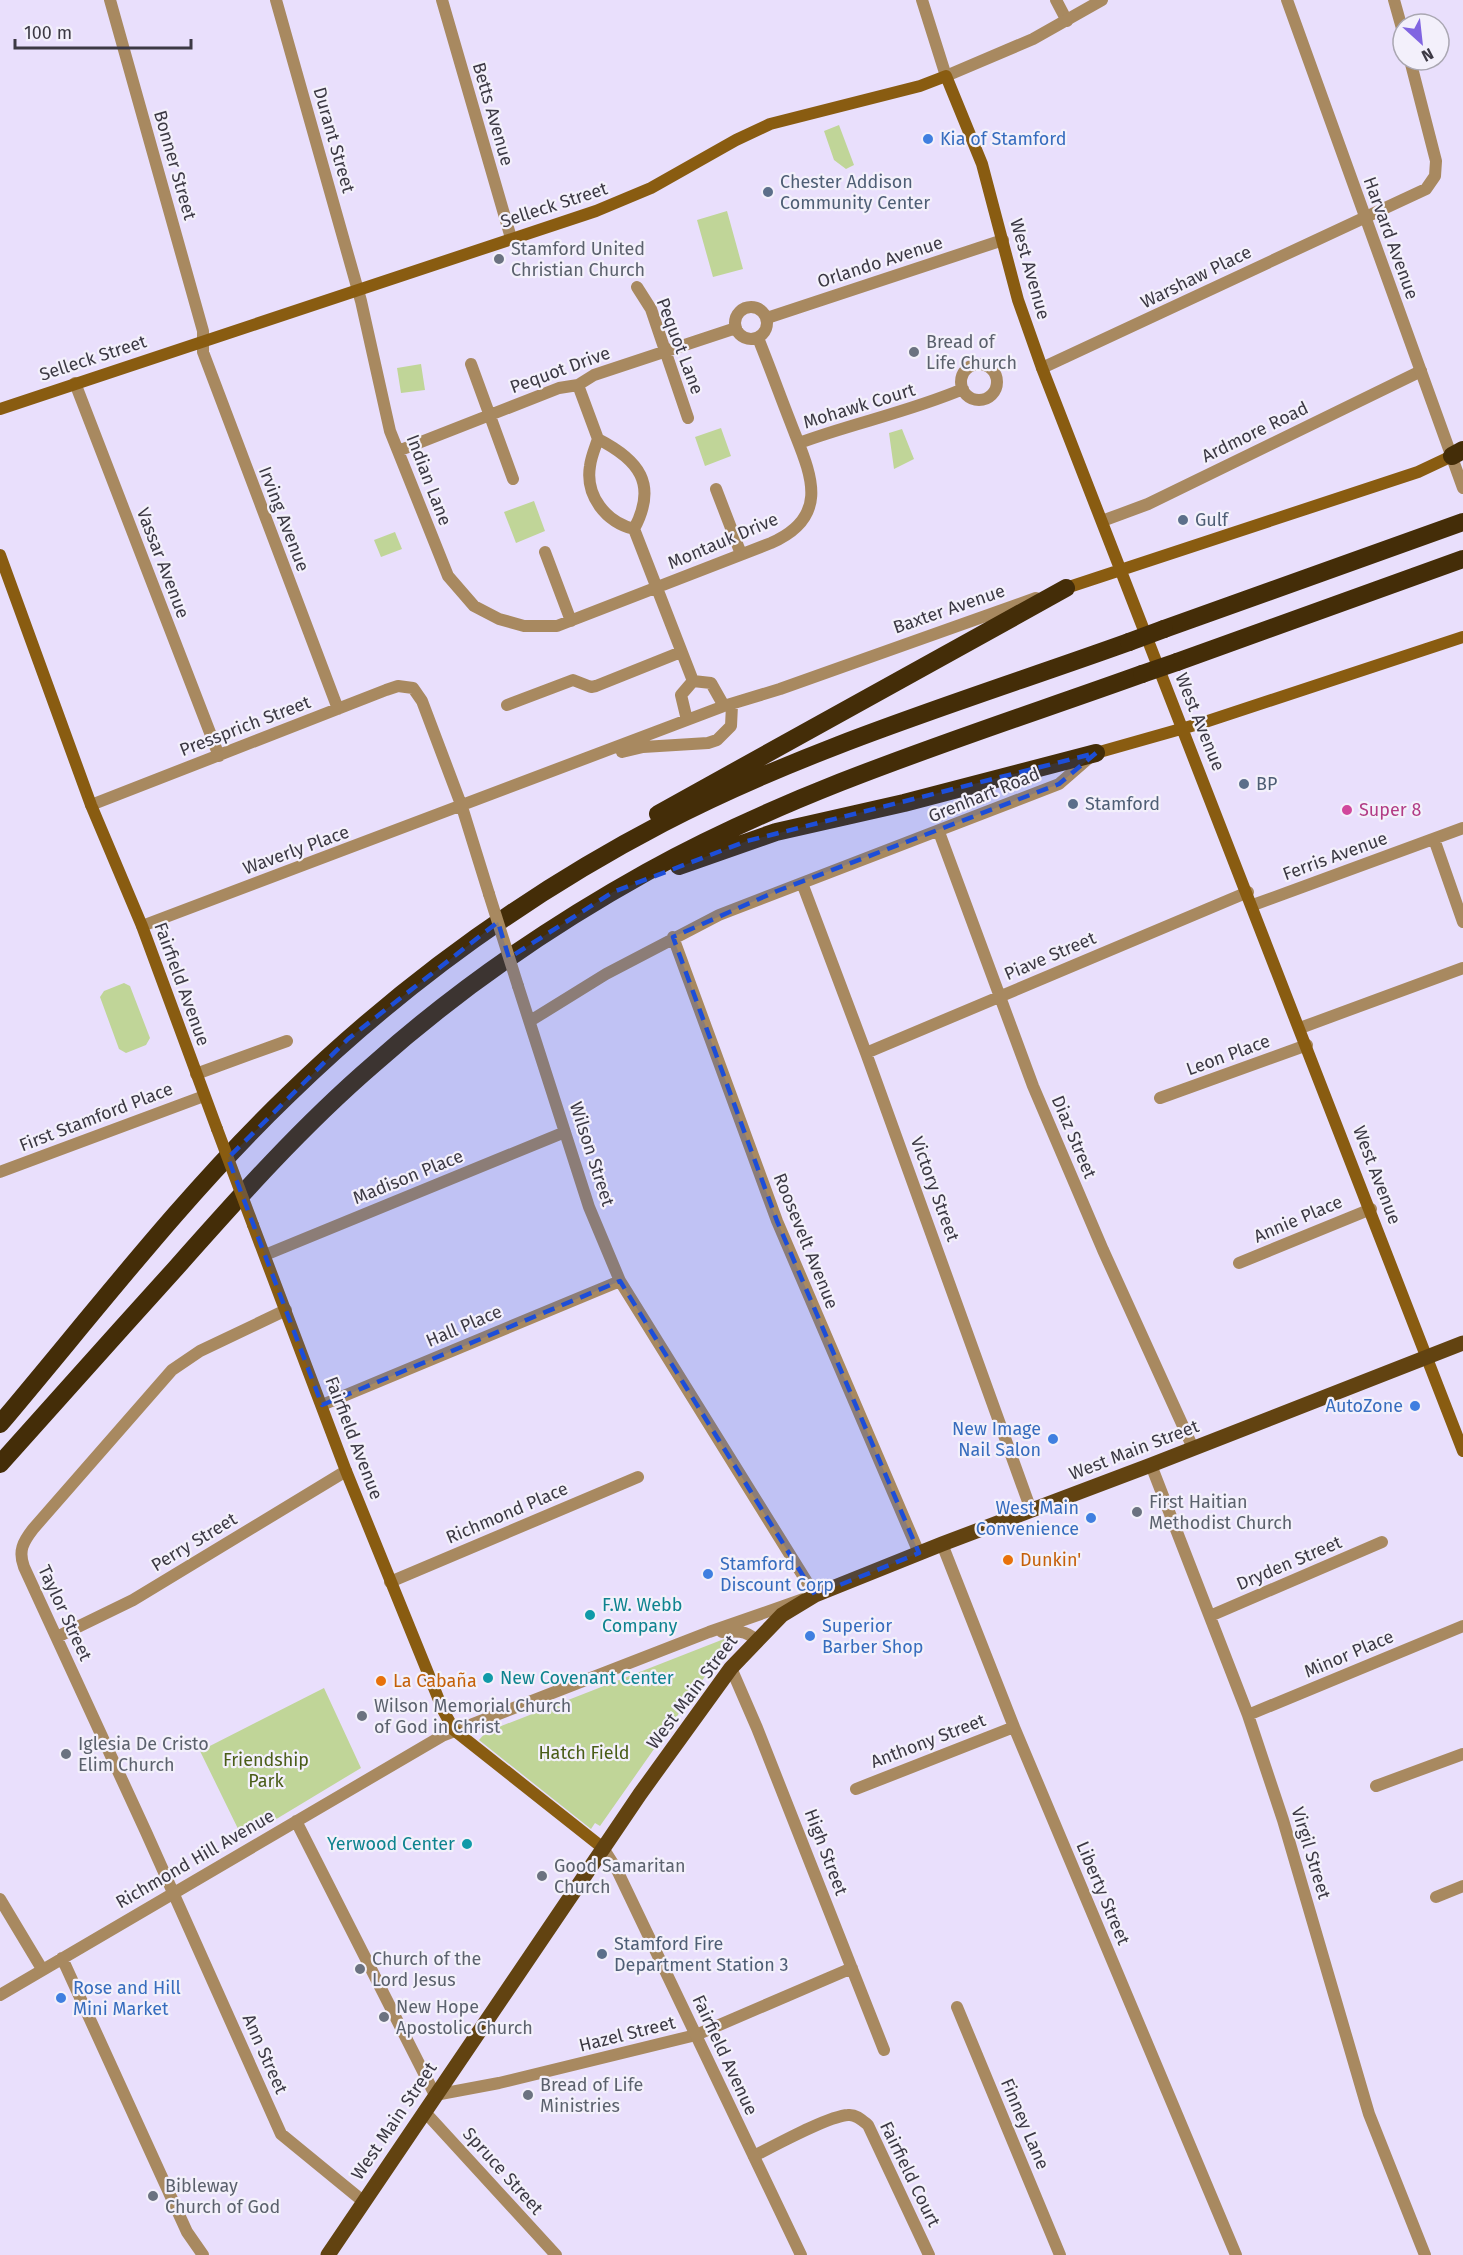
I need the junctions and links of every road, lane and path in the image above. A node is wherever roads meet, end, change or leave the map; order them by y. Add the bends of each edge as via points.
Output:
1 (110, 0) edge
2 (276, 0) edge
3 (442, 0) edge
4 (922, 0) edge
5 (1056, 0) edge
6 (1102, 0) edge
7 (1287, 0) edge
8 (1067, 21) junction
9 (1413, 72) edge
10 (946, 76) junction
11 (1365, 218) junction
12 (511, 238) junction
13 (1003, 240) junction
14 (637, 287) dead end
15 (358, 290) junction
16 (767, 318) junction
17 (736, 328) junction
18 (758, 338) junction
19 (203, 341) junction
20 (665, 352) junction
21 (471, 364) dead end
22 (1042, 368) junction
23 (1421, 371) junction
24 (75, 383) junction
25 (578, 385) junction
26 (963, 390) dead end
27 (0, 409) edge
28 (490, 415) junction
29 (688, 418) dead end
30 (598, 439) junction
31 (799, 443) junction
32 (398, 451) junction
33 (1457, 453) edge
34 (513, 479) dead end
35 (1463, 488) edge
36 (716, 489) dead end
37 (1102, 521) junction
38 (1459, 523) edge
39 (634, 530) junction
40 (546, 552) dead end
41 (741, 554) junction
42 (0, 555) edge
43 (1463, 559) edge
44 (1121, 571) junction
45 (657, 588) junction
46 (1066, 588) junction
47 (571, 621) junction
48 (538, 627) joint
49 (1463, 637) edge
50 (681, 652) junction
51 (693, 681) junction
52 (413, 688) joint
53 (507, 705) dead end
54 (728, 705) junction
55 (338, 709) junction
56 (687, 720) junction
57 (1184, 728) junction
58 (1096, 753) junction
59 (219, 756) junction
60 (583, 761) junction
61 (91, 805) junction
62 (462, 807) junction
63 (1463, 828) edge
64 (939, 832) junction
65 (1434, 838) junction
66 (802, 883) junction
67 (554, 885) junction
68 (613, 892) junction
69 (1248, 892) junction
70 (1253, 905) junction
71 (1463, 922) edge
72 (142, 926) junction
73 (673, 937) junction
74 (1463, 968) edge
75 (1000, 997) junction
76 (530, 1021) junction
77 (1300, 1028) junction
78 (287, 1041) dead end
79 (1307, 1045) junction
80 (866, 1053) junction
81 (196, 1074) junction
82 (204, 1096) junction
83 (1160, 1098) dead end
84 (565, 1132) junction
85 (0, 1172) edge
86 (1371, 1209) junction
87 (265, 1255) junction
88 (1239, 1263) dead end
89 (620, 1281) junction
90 (286, 1310) junction
91 (87, 1321) junction
92 (1463, 1343) edge
93 (1426, 1357) junction
94 (0, 1404) edge
95 (322, 1405) junction
96 (0, 1424) edge
97 (1193, 1448) junction
98 (1463, 1451) edge
99 (0, 1464) edge
100 (1151, 1465) junction
101 (346, 1471) junction
102 (638, 1477) dead end
103 (1031, 1510) junction
104 (1382, 1542) dead end
105 (942, 1544) junction
106 (919, 1553) junction
107 (390, 1582) junction
108 (815, 1595) junction
109 (1210, 1617) junction
110 (1463, 1626) edge
111 (709, 1632) junction
112 (57, 1637) junction
113 (756, 1640) junction
114 (731, 1668) junction
115 (1248, 1715) junction
116 (1014, 1727) junction
117 (454, 1730) junction
118 (1463, 1754) edge
119 (1376, 1786) dead end
120 (856, 1789) dead end
121 (296, 1821) junction
122 (603, 1848) junction
123 (1463, 1886) edge
124 (173, 1891) junction
125 (1436, 1897) dead end
126 (0, 1899) edge
127 (62, 1958) junction
128 (852, 1968) junction
129 (42, 1970) junction
130 (0, 1995) edge
131 (957, 2007) dead end
132 (696, 2035) junction
133 (884, 2050) dead end
134 (435, 2095) junction
135 (424, 2111) junction
136 (753, 2156) junction
137 (364, 2202) junction
138 (203, 2255) edge
139 (328, 2255) edge
140 (556, 2255) edge
141 (801, 2255) edge
142 (928, 2255) edge
143 (1060, 2255) edge
144 (1236, 2255) edge
145 (1425, 2255) edge

1 - 19 street, Bonner Street
2 - 15 street, Durant Street
3 - 12 street, Betts Avenue
4 - 10 street, West Avenue
5 - 8 street
6 - 8 street, Selleck Street
7 - 11 street, Harvard Avenue
8 - 10 street, Selleck Street
9 - 11 street, Warshaw Place via 1435,155 1435,176 1419,194
10 - 12 main road, Selleck Street via 770,124 625,200
10 - 13 main road, West Avenue via 980,160
11 - 22 street, Warshaw Place
11 - 23 street, Harvard Avenue
12 - 15 main road, Selleck Street
13 - 16 street, Orlando Avenue
13 - 22 main road, West Avenue
14 - 20 street, Pequot Lane via 651,309
15 - 19 main road, Selleck Street
15 - 32 street, Indian Lane via 380,393
16 - 17 street via 757,307 750,306 738,314
16 - 18 street via 768,325
17 - 18 street via 745,338
17 - 20 street, Pequot Drive
18 - 31 street, Montauk Drive
19 - 24 main road, Selleck Street
19 - 55 street, Irving Avenue via 203,352
20 - 25 street, Pequot Drive via 594,375
20 - 29 street, Pequot Lane
21 - 28 street
22 - 37 main road, West Avenue
23 - 33 street, Harvard Avenue
23 - 37 street, Ardmore Road via 1148,504
24 - 27 main road, Selleck Street
24 - 59 street, Vassar Avenue
25 - 28 street, Pequot Drive via 559,388
25 - 30 street
26 - 31 street, Mohawk Court
28 - 32 street, Pequot Drive
28 - 34 street
30 - 39 street via 590,466 593,494 606,515
30 - 39 street via 625,454 643,482 644,500
31 - 41 street, Montauk Drive via 813,480 812,499 805,516 784,537
32 - 48 street, Indian Lane via 433,541 456,587 485,613 511,623
33 - 35 street, Harvard Avenue
33 - 44 main road, Baxter Avenue via 1418,472
36 - 41 street
37 - 44 main road, West Avenue
38 - 67 highway, bridge via 782,768 666,822
39 - 45 street
40 - 47 street
41 - 45 street, Montauk Drive
42 - 61 main road, Fairfield Avenue
43 - 68 highway, bridge via 803,798 706,842
44 - 46 main road, Baxter Avenue
44 - 57 main road, West Avenue
45 - 47 street, Montauk Drive
45 - 50 street
46 - 54 street, Baxter Avenue
46 - 67 highway via 680,801
47 - 48 street, Montauk Drive
49 - 57 main road, Grenhart Road
50 - 51 street
50 - 53 street via 596,686 573,680
51 - 54 street via 711,683
51 - 56 street via 681,695
52 - 55 street, Pressprich Street via 398,686
52 - 62 street, Wilson Street via 422,701
54 - 56 street, Baxter Avenue
54 - 60 street via 731,726 717,740 643,747
55 - 59 street, Pressprich Street
56 - 60 street, Baxter Avenue
57 - 58 main road, Grenhart Road
57 - 69 main road, West Avenue
58 - 64 street, Grenhart Road via 1059,784
58 - 68 highway via 776,832
59 - 61 street, Pressprich Street
60 - 62 street, Baxter Avenue
61 - 72 main road, Fairfield Avenue
62 - 72 street, Waverly Place
62 - 76 street, Wilson Street, bridge
63 - 65 street, Ferris Avenue
64 - 66 street, Grenhart Road
64 - 75 street, Diaz Street
65 - 70 street, Ferris Avenue
65 - 71 street
66 - 73 street, Grenhart Road
66 - 80 street, Victory Street
67 - 91 highway via 439,964 317,1068 228,1158
68 - 99 highway via 471,985 341,1093 230,1207
69 - 70 main road, West Avenue
69 - 75 street, Piave Street
70 - 77 main road, West Avenue
72 - 81 main road, Fairfield Avenue
73 - 76 street, Grenhart Road
73 - 106 street, Roosevelt Avenue via 777,1221
74 - 77 street
75 - 80 street, Piave Street
75 - 97 street, Diaz Street via 1094,1228
76 - 84 street, Wilson Street
77 - 79 main road, West Avenue
78 - 81 street
79 - 83 street, Leon Place
79 - 86 main road, West Avenue
80 - 103 street, Victory Street
81 - 82 main road, Fairfield Avenue
82 - 85 street, First Stamford Place
82 - 87 main road, Fairfield Avenue, bridge
84 - 87 street, Madison Place
84 - 89 street, Wilson Street via 589,1207
86 - 88 street, Annie Place
86 - 93 main road, West Avenue
87 - 90 main road, Fairfield Avenue
89 - 95 street, Hall Place
89 - 108 street, Wilson Street
90 - 95 main road, Fairfield Avenue
90 - 112 street, Taylor Street via 177,1366 24,1541 21,1560
91 - 94 highway
91 - 96 highway
92 - 93 main road, West Main Street
93 - 97 main road, West Main Street
93 - 98 main road, West Avenue
95 - 101 main road, Fairfield Avenue
97 - 100 main road, West Main Street
100 - 103 main road, West Main Street
100 - 109 street, Virgil Street
101 - 107 main road, Fairfield Avenue
101 - 112 street, Perry Street via 133,1600
102 - 107 street, Richmond Place
103 - 105 main road, West Main Street
104 - 109 street, Dryden Street
105 - 106 main road, West Main Street
105 - 116 street, Liberty Street
106 - 108 main road, West Main Street
107 - 117 main road, Fairfield Avenue
108 - 111 street, Richmond Hill Avenue
108 - 113 main road, West Main Street via 782,1615
109 - 115 street, Virgil Street
110 - 115 street, Minor Place
111 - 113 street, Richmond Hill Avenue via 738,1631
111 - 117 street, Richmond Hill Avenue
112 - 124 street, Taylor Street
113 - 114 main road, West Main Street
114 - 122 main road, West Main Street
114 - 128 street, High Street
115 - 145 street, Virgil Street via 1283,1820 1369,2114
116 - 120 street, Anthony Street
116 - 144 street, Liberty Street
117 - 121 street, Richmond Hill Avenue
117 - 122 main road, Fairfield Avenue
118 - 119 street
121 - 124 street, Richmond Hill Avenue
121 - 134 street
122 - 132 street, Fairfield Avenue
122 - 134 main road, West Main Street
123 - 125 street
124 - 127 street, Richmond Hill Avenue
124 - 137 street, Ann Street via 281,2134
126 - 129 street
127 - 129 street, Richmond Hill Avenue
127 - 138 street via 188,2232
128 - 132 street, Hazel Street
128 - 133 street, High Street
129 - 130 street, Richmond Hill Avenue
131 - 143 street, Finney Lane
132 - 134 street, Hazel Street
132 - 136 street, Fairfield Avenue
134 - 135 main road, West Main Street
135 - 137 main road, West Main Street
135 - 140 street, Spruce Street
136 - 141 street, Fairfield Avenue
136 - 142 street, Fairfield Court via 831,2121 858,2116 868,2125
137 - 139 main road, West Main Street

